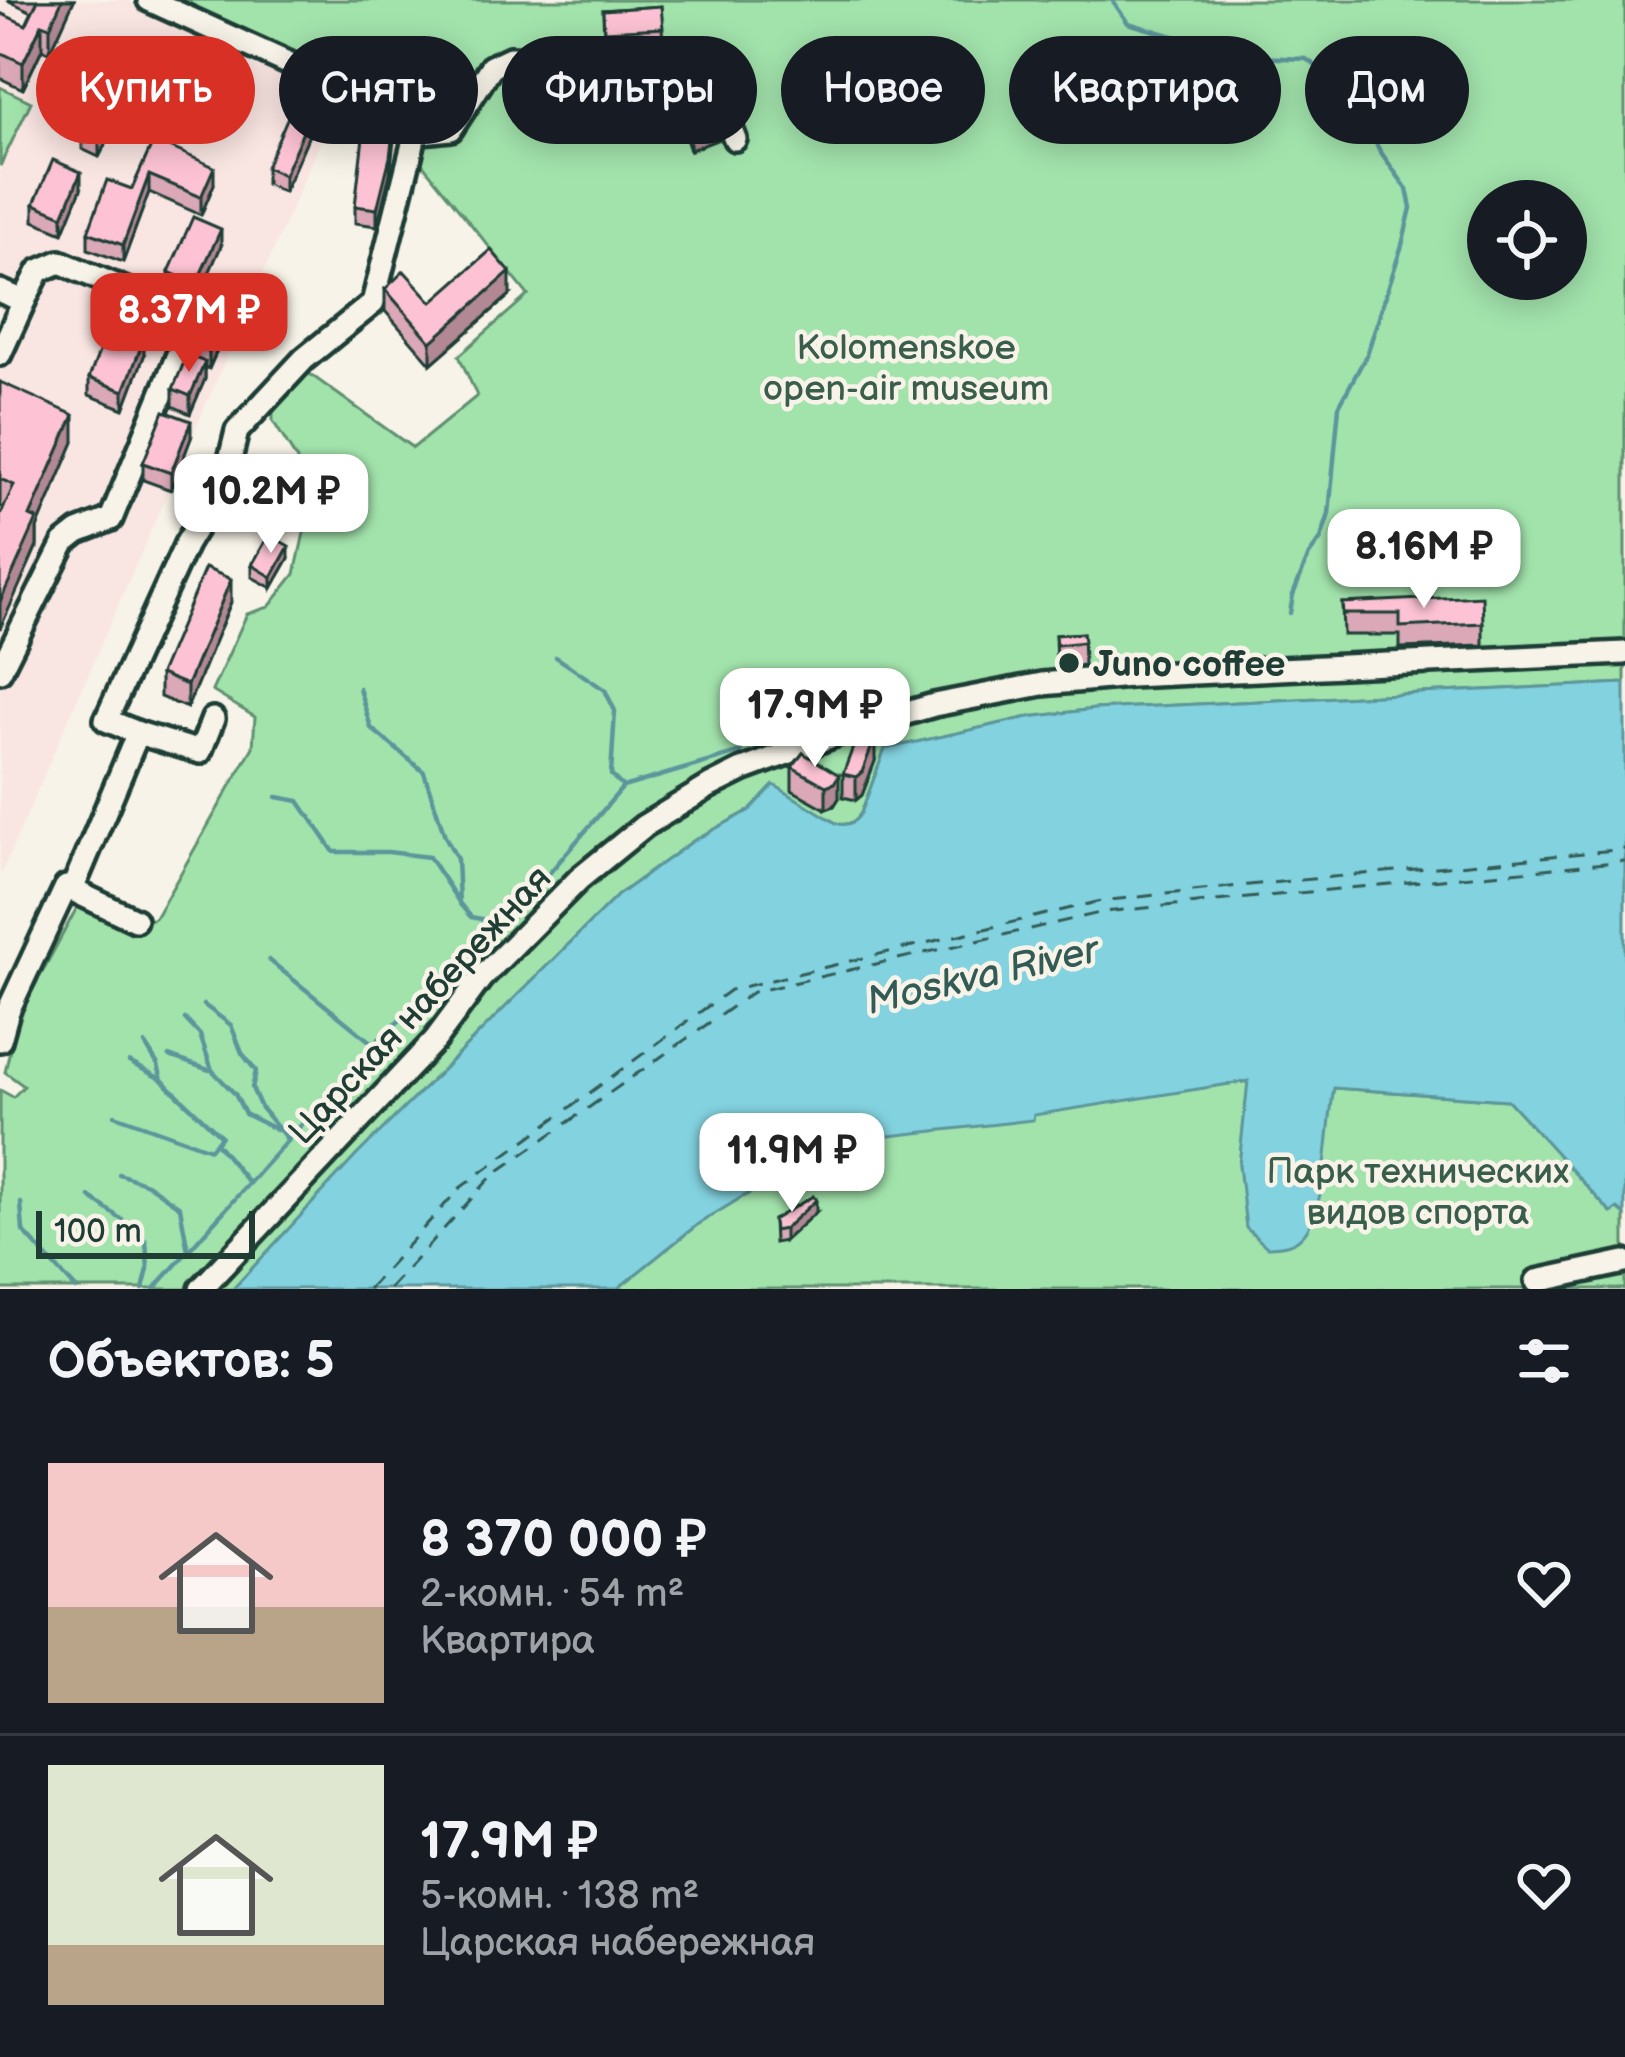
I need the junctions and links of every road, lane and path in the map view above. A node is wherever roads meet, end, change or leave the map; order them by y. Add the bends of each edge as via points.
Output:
1 (149, 0) edge
2 (279, 59) edge
3 (502, 62) edge
4 (478, 87) edge
5 (413, 144) edge
6 (0, 291) edge
7 (24, 301) junction
8 (0, 354) edge
9 (1625, 652) edge
10 (0, 671) edge
11 (213, 719) dead end
12 (139, 733) junction
13 (72, 890) junction
14 (135, 920) dead end
15 (0, 1040) edge
16 (1625, 1262) edge
17 (1537, 1281) dead end
18 (201, 1289) edge

1 - 2 street
3 - 4 street
5 - 12 street via 373,303 304,359 237,430 225,480 186,544 106,720
6 - 7 street
7 - 8 street
7 - 10 street via 39,271 60,262 194,318 111,519 64,543
9 - 18 street, Царская набережная via 1042,684 934,705 742,770 644,826 579,879
11 - 12 street via 200,752
12 - 13 street
13 - 14 street
13 - 15 street via 66,887
16 - 17 street

